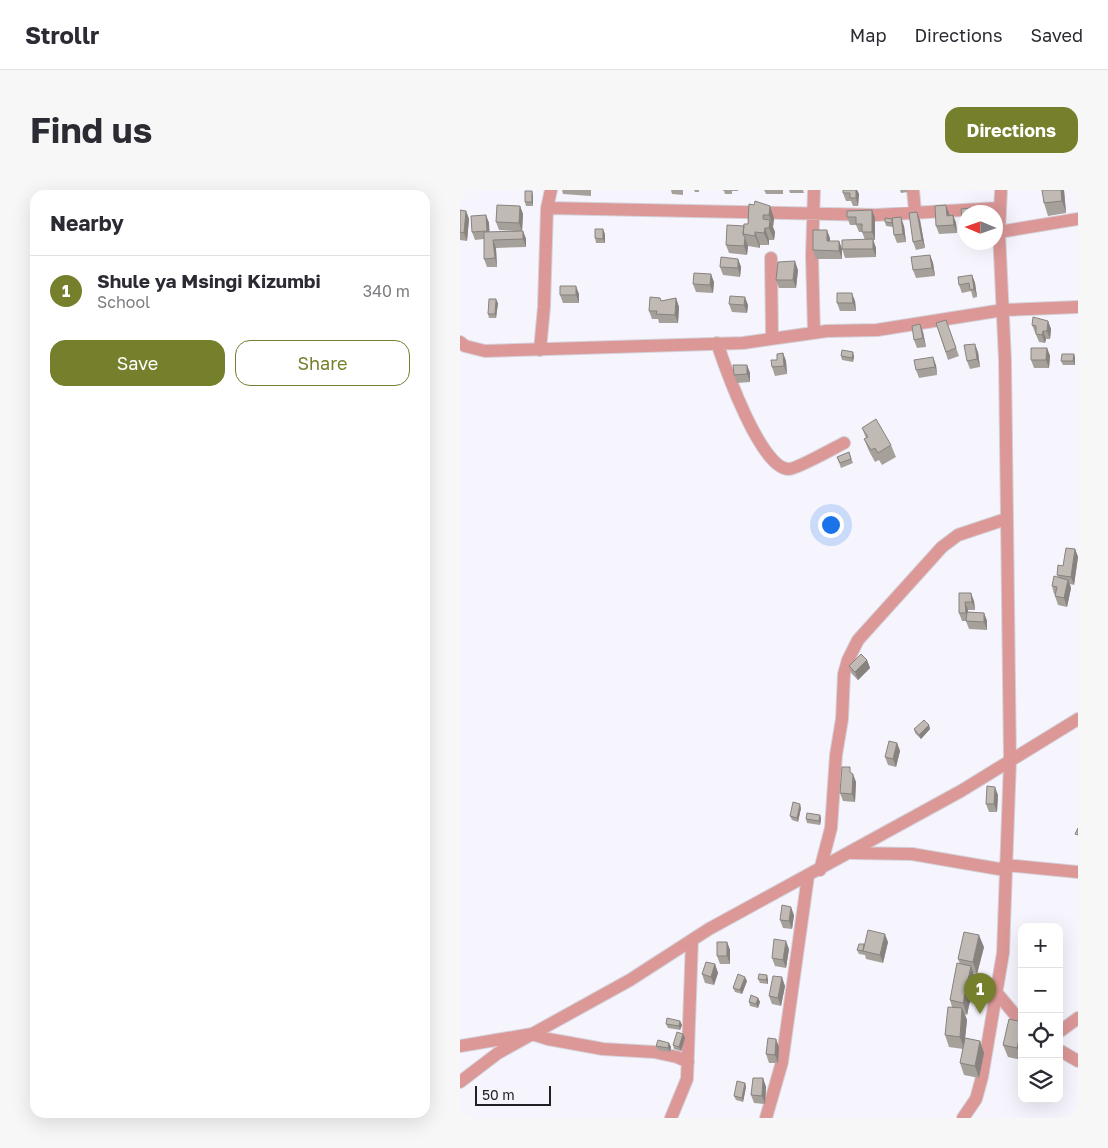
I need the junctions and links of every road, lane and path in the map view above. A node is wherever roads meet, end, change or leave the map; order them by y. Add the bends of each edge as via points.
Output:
1 (550, 190) edge
2 (814, 190) edge
3 (914, 190) edge
4 (1001, 190) edge
5 (999, 205) edge
6 (547, 208) junction
7 (958, 209) edge
8 (915, 211) junction
9 (812, 212) junction
10 (1078, 219) edge
11 (1003, 231) edge
12 (1000, 250) edge
13 (771, 258) dead end
14 (1078, 308) edge
15 (1003, 310) junction
16 (814, 333) junction
17 (772, 337) junction
18 (460, 342) edge
19 (717, 343) junction
20 (540, 350) junction
21 (844, 443) dead end
22 (1006, 519) junction
23 (1077, 720) edge
24 (1010, 761) junction
25 (850, 854) junction
26 (1005, 867) junction
27 (820, 870) junction
28 (1078, 872) edge
29 (808, 876) junction
30 (692, 940) junction
31 (996, 992) junction
32 (1018, 1018) edge
33 (1078, 1018) edge
34 (1063, 1029) edge
35 (532, 1034) junction
36 (460, 1046) edge
37 (1063, 1052) edge
38 (1078, 1061) edge
39 (688, 1062) junction
40 (460, 1082) edge
41 (671, 1118) edge
42 (766, 1118) edge
43 (963, 1118) edge

1 - 6 street
2 - 9 street
3 - 8 street
4 - 5 street
6 - 9 street
6 - 20 street
7 - 8 street
8 - 9 street via 876,215
9 - 16 street
10 - 11 street
12 - 15 street
13 - 17 street
14 - 15 street
15 - 16 street via 877,330
15 - 22 street
16 - 17 street
17 - 19 street via 743,343
18 - 20 street via 485,350
19 - 20 street
19 - 21 street via 734,392 768,455 779,467 790,470
22 - 24 street
22 - 27 street via 958,535 942,547 858,640 844,674 831,828
23 - 24 street
24 - 25 street
24 - 26 street
25 - 26 street via 912,854
25 - 27 street
26 - 28 street
26 - 31 street via 1002,952
27 - 29 street
29 - 30 street
29 - 42 street via 782,1062
30 - 35 street via 630,980
30 - 39 street
31 - 32 street
31 - 43 street via 982,1077 976,1099
33 - 34 street
35 - 36 street
35 - 39 street via 602,1049 654,1052
35 - 40 street via 498,1053
37 - 38 street
39 - 41 street via 682,1094

